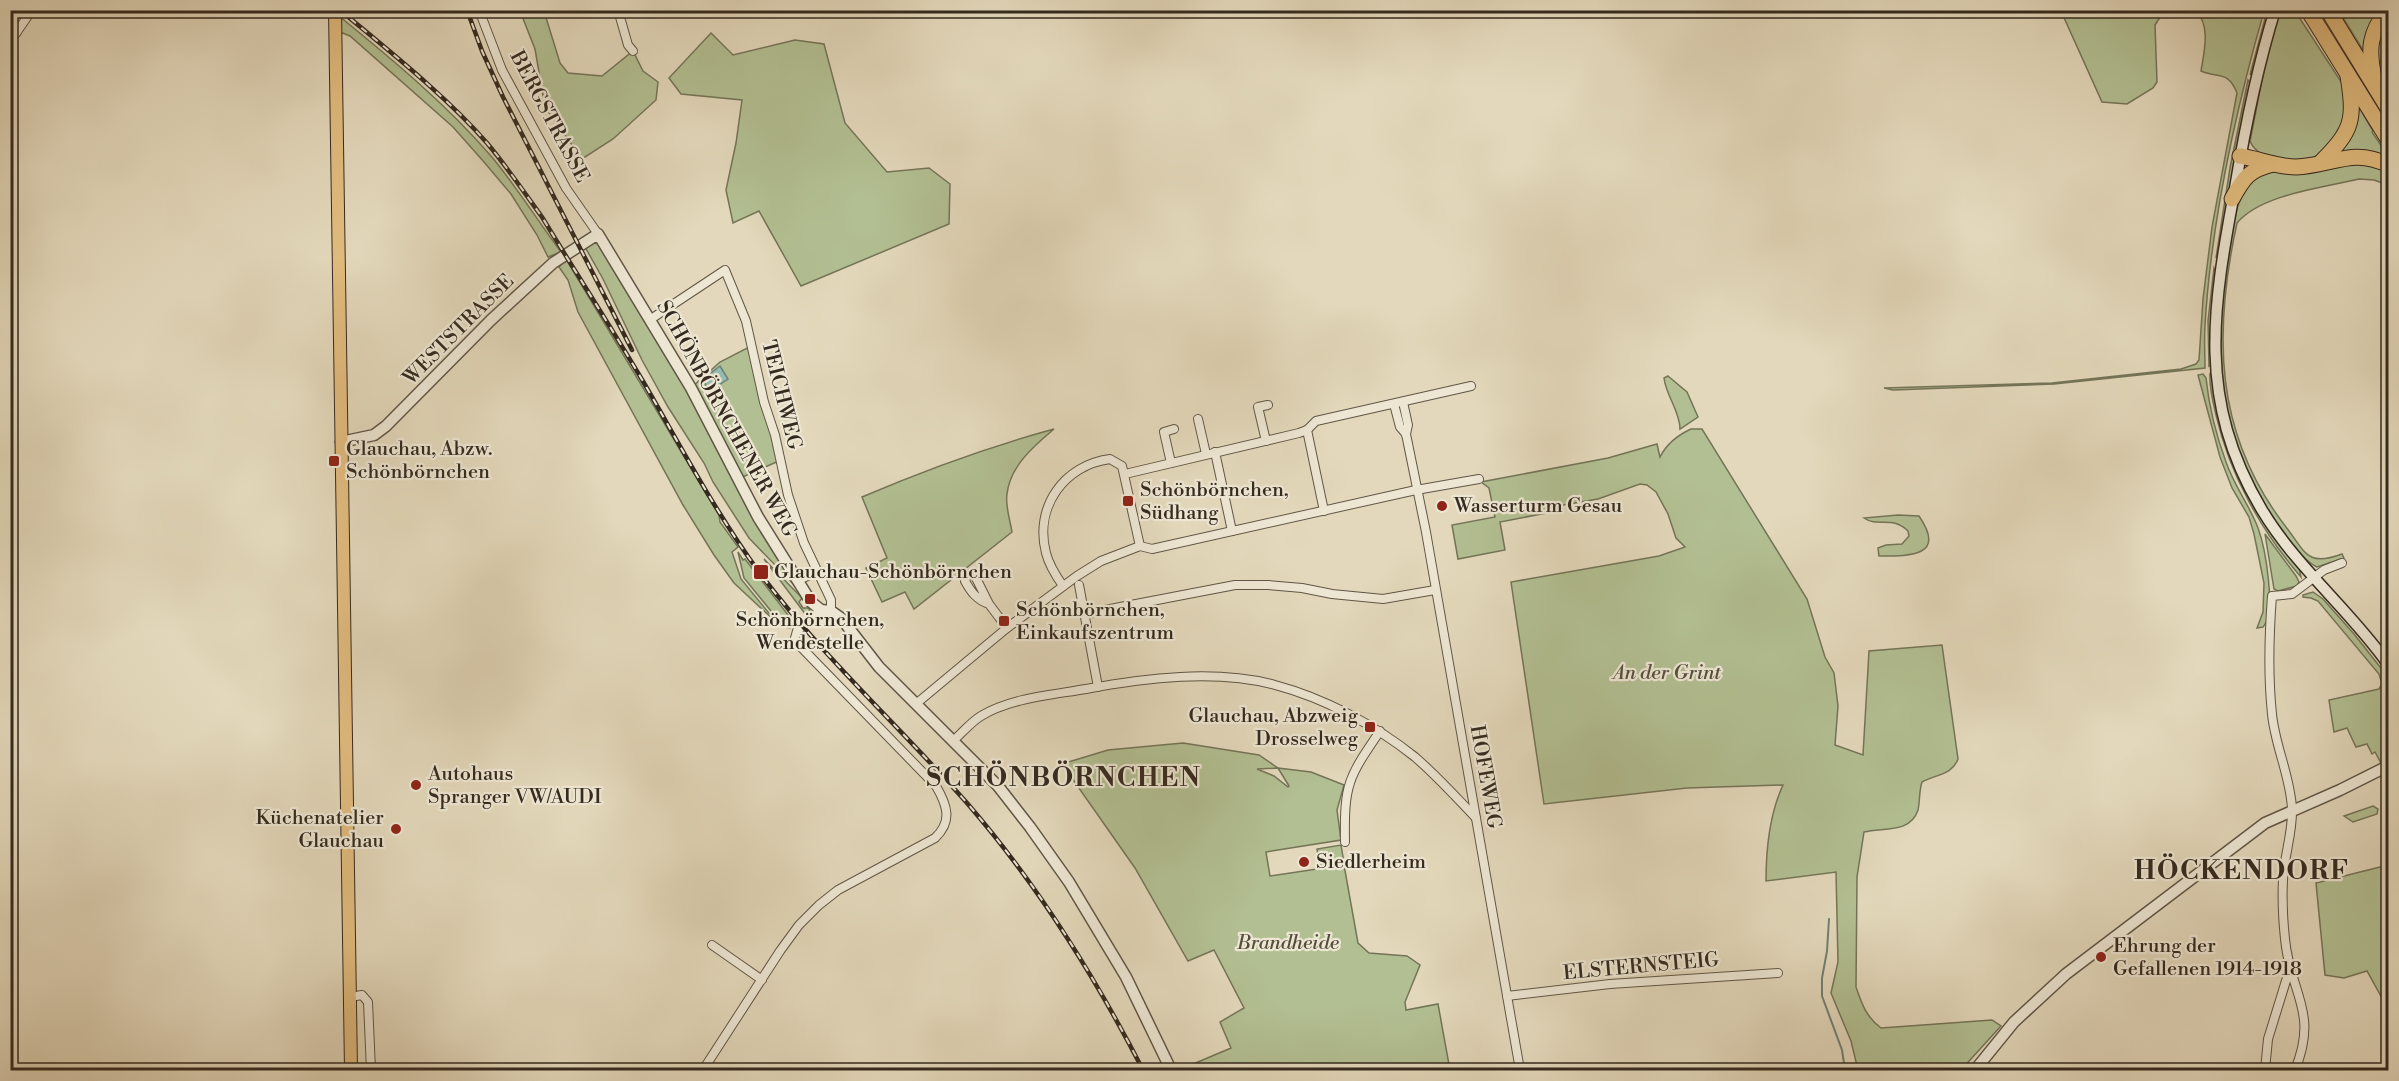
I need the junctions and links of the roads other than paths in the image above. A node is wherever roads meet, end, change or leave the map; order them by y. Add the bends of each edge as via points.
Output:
1 (32, 10) edge
2 (335, 10) edge
3 (479, 10) edge
4 (618, 10) edge
5 (2275, 10) edge
6 (2308, 10) edge
7 (2328, 10) edge
8 (2387, 10) edge
9 (10, 26) edge
10 (17, 32) junction
11 (10, 42) edge
12 (631, 48) dead end
13 (2347, 70) junction
14 (2376, 87) junction
15 (2388, 108) edge
16 (2388, 139) edge
17 (2240, 156) junction
18 (2321, 162) junction
19 (2273, 164) junction
20 (2388, 165) edge
21 (2232, 200) junction
22 (598, 234) junction
23 (651, 319) junction
24 (1471, 386) dead end
25 (1403, 402) junction
26 (1394, 404) junction
27 (1268, 405) dead end
28 (1198, 419) dead end
29 (1174, 429) dead end
30 (1306, 430) junction
31 (1406, 434) junction
32 (1266, 441) junction
33 (341, 442) junction
34 (1215, 452) junction
35 (1206, 454) junction
36 (1171, 463) junction
37 (1125, 474) junction
38 (1479, 478) dead end
39 (1416, 490) junction
40 (1324, 511) junction
41 (1232, 531) junction
42 (1140, 546) junction
43 (2342, 563) dead end
44 (816, 572) junction
45 (2315, 577) junction
46 (799, 580) junction
47 (1078, 585) dead end
48 (1063, 586) junction
49 (1435, 590) junction
50 (989, 604) dead end
51 (826, 610) junction
52 (1084, 614) junction
53 (1007, 628) junction
54 (2388, 664) edge
55 (1098, 687) junction
56 (916, 703) junction
57 (1380, 731) junction
58 (954, 740) junction
59 (2388, 766) edge
60 (2292, 811) junction
61 (1477, 818) junction
62 (1345, 842) dead end
63 (712, 945) dead end
64 (2289, 971) junction
65 (1778, 973) dead end
66 (762, 980) junction
67 (1508, 996) junction
68 (350, 997) junction
69 (351, 1071) edge
70 (370, 1071) edge
71 (703, 1071) edge
72 (1171, 1071) edge
73 (1520, 1071) edge
74 (1975, 1071) edge
75 (2265, 1071) edge
76 (2295, 1071) edge

1 - 10 street
2 - 33 main road
3 - 22 street, BERGSTRASSE via 502,70 566,188
4 - 12 street
5 - 17 street
6 - 13 highway
7 - 14 highway
8 - 14 highway via 2375,27 2370,44
9 - 10 street
10 - 11 street
13 - 16 highway
13 - 18 highway via 2351,123 2338,146
14 - 15 highway
17 - 19 highway
17 - 21 street
18 - 19 highway via 2295,167
18 - 20 highway via 2354,156
19 - 21 highway via 2256,168 2245,177
21 - 45 street via 2214,332 2224,421 2244,478 2263,512
22 - 23 street, SCHÖNBÖRNCHENER WEG
22 - 33 street, WESTSTRASSE via 553,263 386,426 360,440
23 - 44 street, TEICHWEG via 725,270 746,321 789,495
23 - 46 street, SCHÖNBÖRNCHENER WEG via 758,517
24 - 25 street
25 - 26 street
25 - 31 street
26 - 30 street via 1316,421
26 - 31 street
27 - 32 street via 1258,407
28 - 35 street
29 - 36 street via 1164,432
30 - 32 street
30 - 40 street
31 - 39 street, HOFEWEG
32 - 34 street
33 - 68 main road
34 - 35 street
34 - 41 street
35 - 36 street
36 - 37 street
37 - 42 street
37 - 48 street via 1117,462 1102,460 1074,472 1055,490 1045,515 1044,541
38 - 39 street
39 - 40 street
39 - 49 street, HOFEWEG
40 - 41 street
41 - 42 street via 1152,549
42 - 48 street via 1101,561
43 - 45 street
44 - 46 street
44 - 51 street, TEICHWEG via 831,600
45 - 54 street
45 - 60 street via 2292,594 2272,596 2272,716 2290,784
46 - 51 street, SCHÖNBÖRNCHENER WEG via 811,602
47 - 52 street
48 - 53 street
49 - 52 street via 1383,599 1268,585 1235,585
49 - 61 street, HOFEWEG
50 - 53 street
51 - 56 street, SCHÖNBÖRNCHENER WEG via 841,618 879,667
51 - 66 street via 797,631 797,643 924,772 942,797 946,822 935,838 838,890 819,905 799,925
52 - 55 street
53 - 56 street
55 - 57 street via 1183,676 1274,684 1348,713
55 - 58 street via 1004,705 980,717
56 - 58 street, SCHÖNBÖRNCHENER WEG
57 - 61 street via 1414,757
57 - 62 street via 1347,786
58 - 72 street, SCHÖNBÖRNCHENER WEG via 998,786 1069,882 1126,976
59 - 60 street
60 - 64 street via 2283,879
60 - 74 street via 2265,822 2066,974 2014,1022
61 - 67 street, HOFEWEG
63 - 66 street
64 - 75 street via 2268,1039
64 - 76 street via 2304,1014 2302,1052
65 - 67 street, ELSTERNSTEIG via 1610,984
66 - 71 street
67 - 73 street, HOFEWEG
68 - 69 main road
68 - 70 street via 362,995 368,1002

